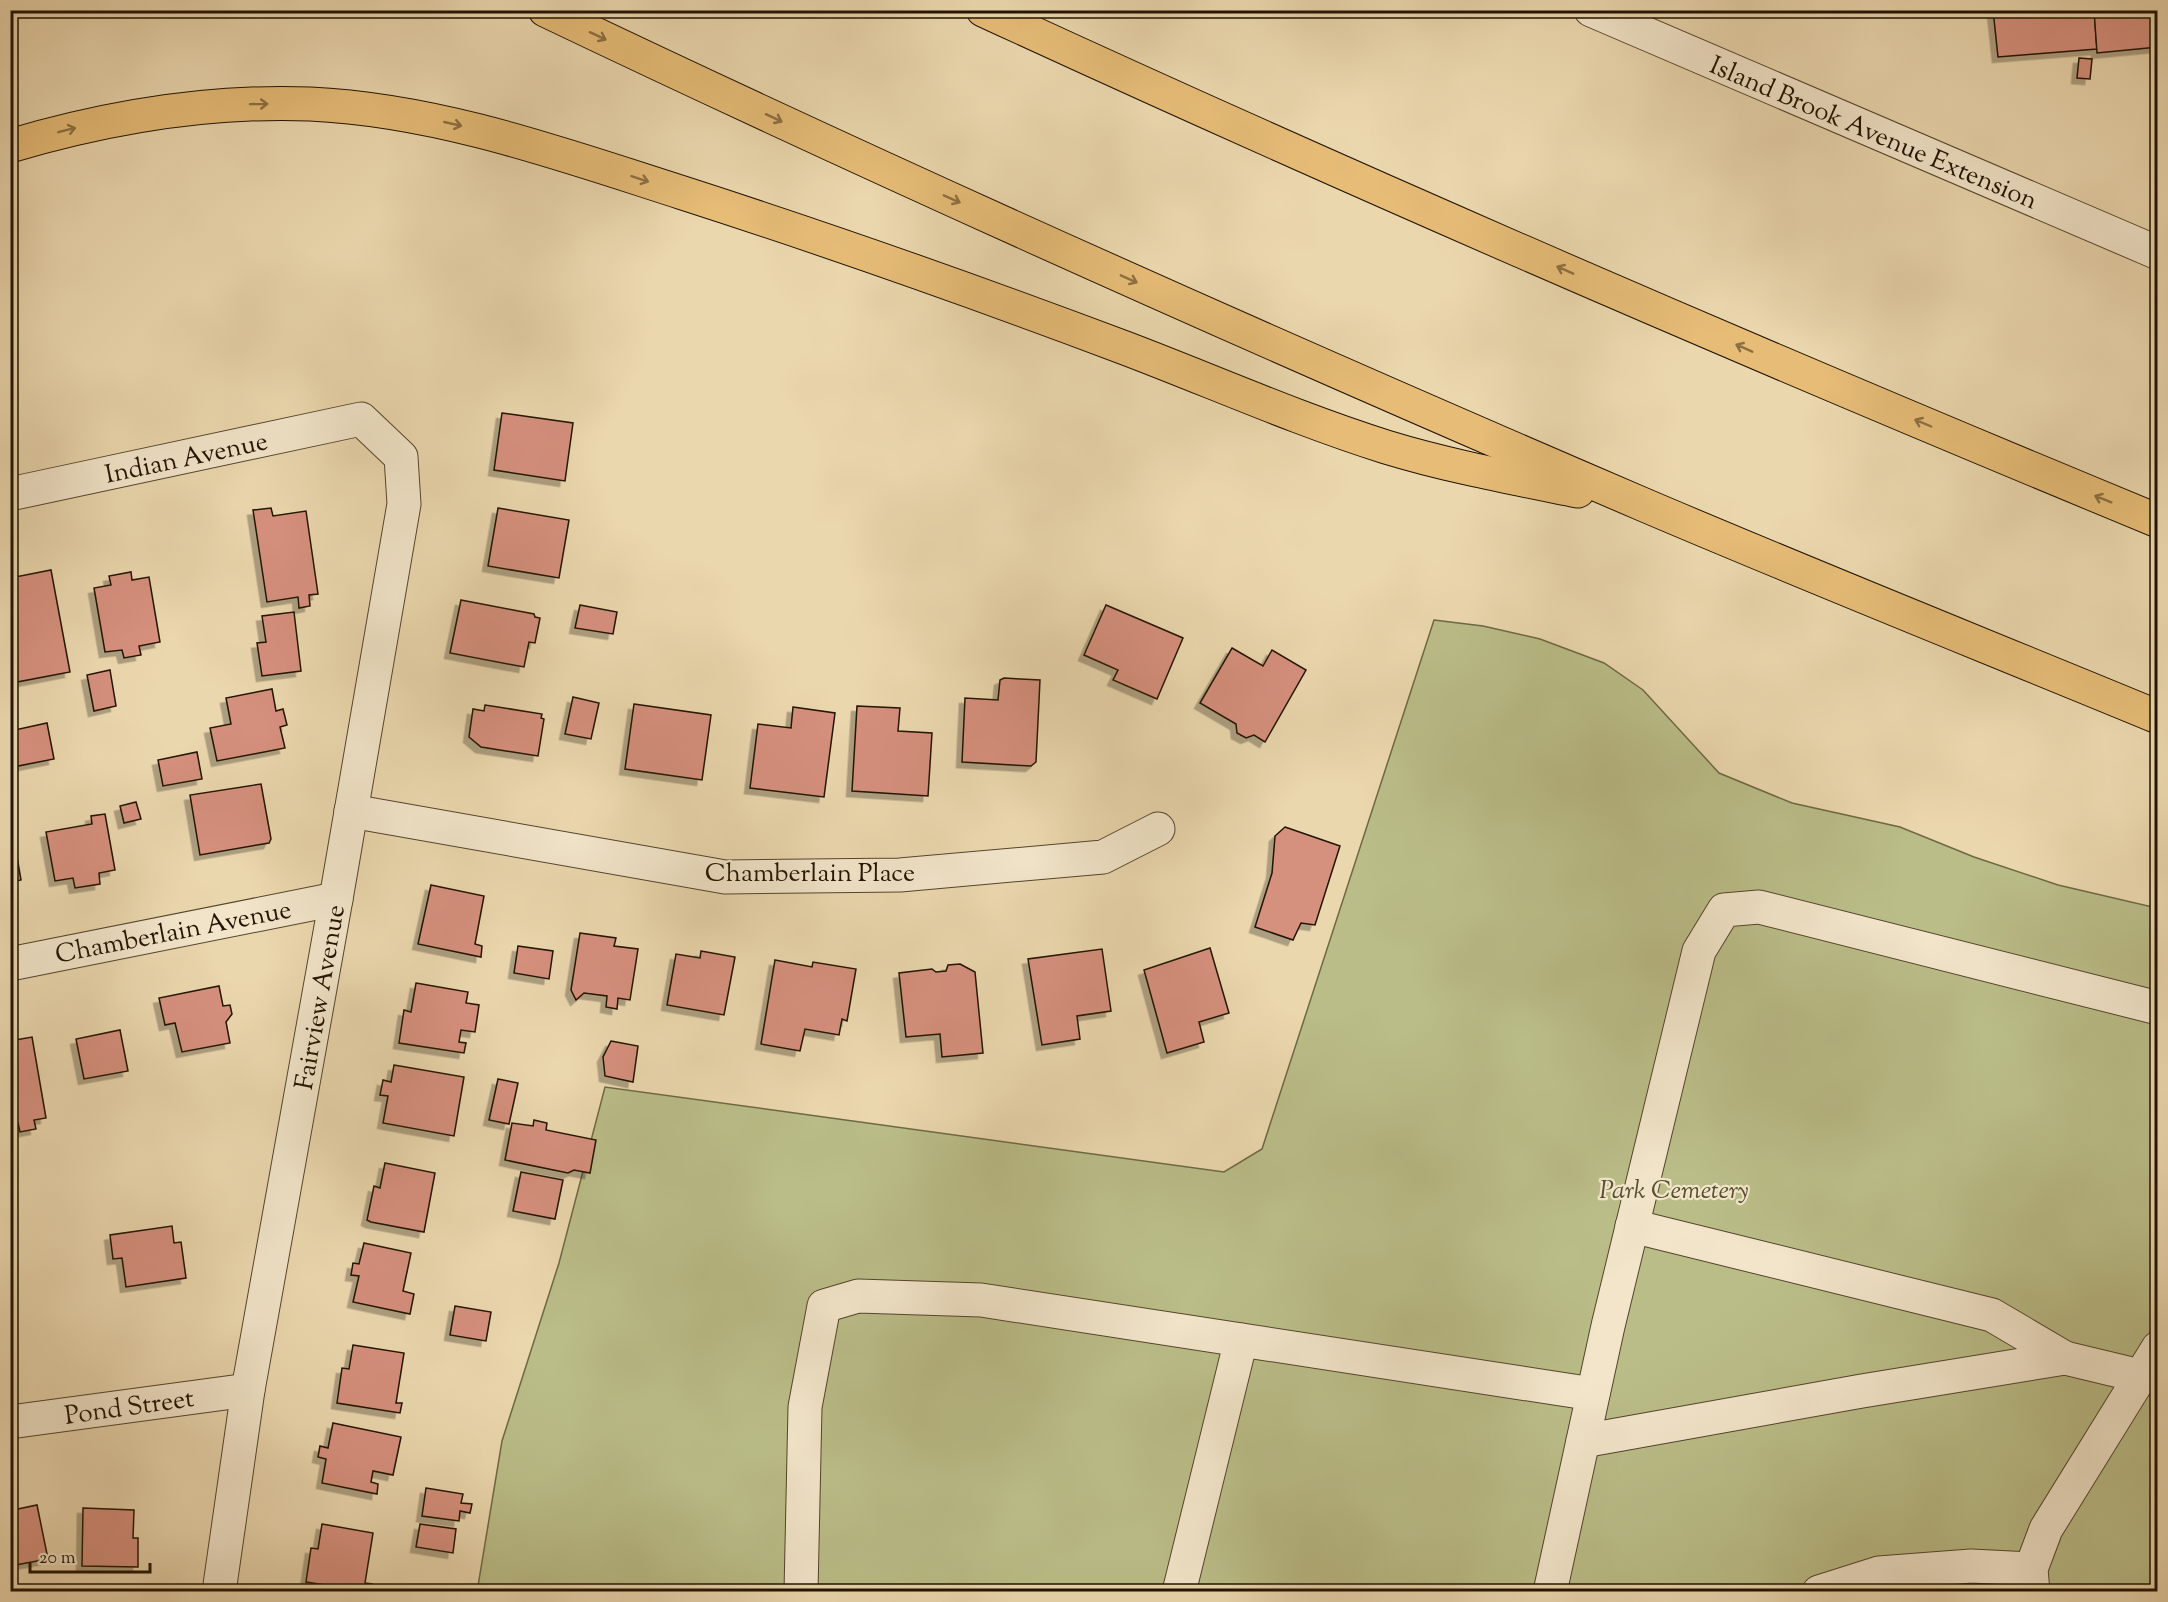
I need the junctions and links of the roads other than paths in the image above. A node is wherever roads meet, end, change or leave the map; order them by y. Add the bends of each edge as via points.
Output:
1 (545, 10) edge
2 (983, 10) edge
3 (1591, 10) edge
4 (10, 146) edge
5 (2157, 253) edge
6 (361, 419) joint
7 (10, 494) edge
8 (1646, 505) junction
9 (2157, 521) edge
10 (2157, 717) edge
11 (351, 812) junction
12 (1158, 829) dead end
13 (336, 899) junction
14 (10, 963) edge
15 (2157, 1008) edge
16 (1632, 1226) junction
17 (1240, 1340) junction
18 (2157, 1348) edge
19 (2065, 1358) junction
20 (2140, 1376) junction
21 (248, 1390) junction
22 (1593, 1394) junction
23 (10, 1422) edge
24 (1583, 1441) junction
25 (2032, 1580) edge
26 (219, 1592) edge
27 (801, 1592) edge
28 (1179, 1592) edge
29 (1550, 1592) edge
30 (1819, 1592) edge

1 -> 8 highway via 1150,289
9 -> 2 highway via 1746,349
3 - 5 street, Island Brook Avenue Extension
4 -> 8 highway via 140,114 226,105 311,104 437,120 545,149 859,252 1386,447
6 - 7 street, Indian Avenue
6 - 11 street, Fairview Avenue via 401,457 404,504
8 - 10 highway
11 - 12 street, Chamberlain Place via 725,878 900,875 1103,857
11 - 13 street, Fairview Avenue
13 - 14 street, Chamberlain Avenue
13 - 21 street, Fairview Avenue
15 - 16 street via 1759,907 1724,910 1698,951
16 - 19 street via 1992,1315
16 - 22 street
17 - 22 street
17 - 27 street via 981,1300 858,1296 824,1306 805,1407
17 - 28 street
18 - 20 street
19 - 20 street
19 - 24 street
20 - 25 street via 2046,1529
21 - 23 street, Pond Street
21 - 26 street, Fairview Avenue
22 - 24 street
24 - 29 street
25 - 30 street via 1971,1566 1879,1573

